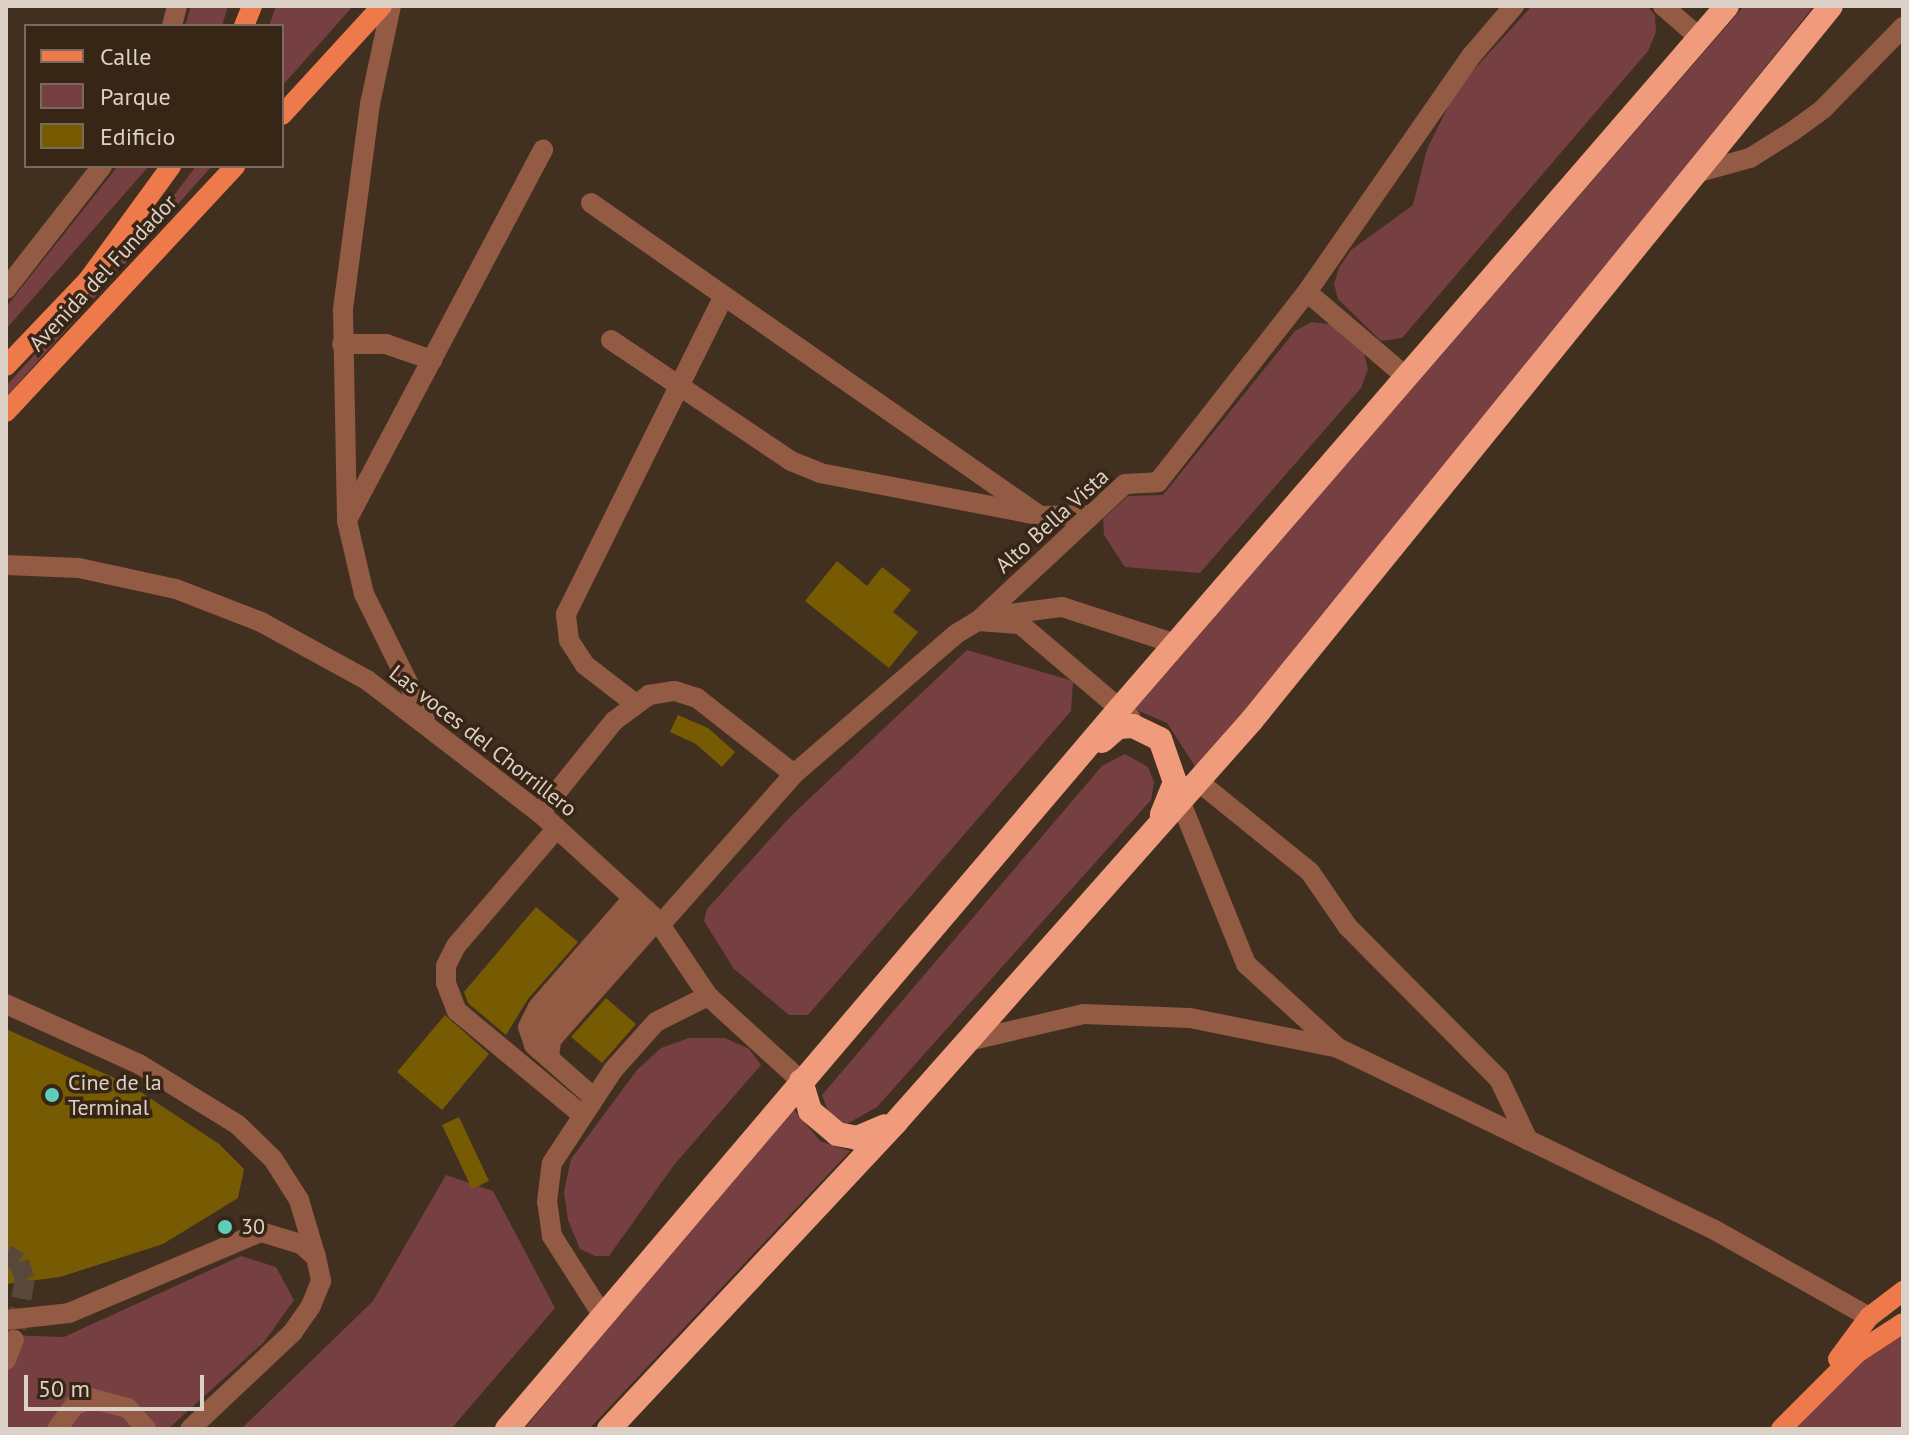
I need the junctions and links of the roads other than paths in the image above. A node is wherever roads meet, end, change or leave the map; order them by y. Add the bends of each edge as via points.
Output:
1 (382, 6) edge
2 (391, 6) edge
3 (1514, 6) edge
4 (1663, 6) edge
5 (1727, 6) edge
6 (1831, 6) edge
7 (1903, 27) edge
8 (1700, 38) junction
9 (284, 113) edge
10 (543, 149) dead end
11 (100, 168) edge
12 (170, 168) edge
13 (233, 168) edge
14 (1699, 172) junction
15 (591, 203) dead end
16 (6, 289) edge
17 (1307, 292) junction
18 (724, 296) junction
19 (611, 340) dead end
20 (342, 344) junction
21 (432, 360) junction
22 (6, 366) edge
23 (1405, 376) junction
24 (678, 386) junction
25 (6, 412) edge
26 (1088, 515) junction
27 (1040, 516) junction
28 (347, 521) junction
29 (6, 565) edge
30 (978, 621) junction
31 (1176, 644) junction
32 (633, 702) junction
33 (1120, 708) junction
34 (427, 721) junction
35 (1147, 732) junction
36 (1068, 769) junction
37 (794, 774) junction
38 (1199, 782) junction
39 (1181, 803) junction
40 (540, 813) junction
41 (557, 828) junction
42 (1131, 859) junction
43 (649, 913) junction
44 (708, 996) junction
45 (6, 1004) edge
46 (968, 1041) junction
47 (1338, 1048) junction
48 (544, 1053) junction
49 (801, 1081) junction
50 (593, 1097) junction
51 (581, 1114) junction
52 (896, 1122) junction
53 (1528, 1140) junction
54 (316, 1257) junction
55 (1903, 1291) edge
56 (603, 1316) junction
57 (1869, 1317) junction
58 (1903, 1323) edge
59 (10, 1330) edge
60 (6, 1360) edge
61 (673, 1362) junction
62 (558, 1368) junction
63 (1809, 1398) junction
64 (57, 1429) edge
65 (146, 1429) edge
66 (190, 1429) edge
67 (499, 1429) edge
68 (507, 1429) edge
69 (609, 1429) edge
70 (616, 1429) edge
71 (1781, 1429) edge

1 - 9 main road
2 - 20 street via 370,104
3 - 17 street, Alto Bella Vista via 1472,55
4 - 8 street
5 - 8 highway
6 - 14 highway
7 - 14 street via 1823,109 1793,131 1750,158
8 - 23 highway
10 - 21 street
11 - 16 street
12 - 22 main road, Avenida del Fundador via 88,280
13 - 25 main road, Avenida del Fundador
14 - 38 highway via 1357,596
15 - 18 street
17 - 23 street
17 - 26 street, Alto Bella Vista via 1158,482 1125,484
18 - 24 street
18 - 27 street
19 - 24 street
20 - 21 street via 386,344
20 - 28 street
21 - 28 street
23 - 31 highway
24 - 27 street via 791,461 820,473
24 - 32 street via 566,614 569,640 585,665
26 - 27 street
26 - 30 street, Alto Bella Vista
28 - 34 street via 364,594
29 - 34 street, Las voces del Chorrillero via 79,568 176,589 261,622 367,680
30 - 31 street via 1062,607
30 - 33 street via 1020,624
30 - 37 street, Alto Bella Vista via 956,634
31 - 33 highway
32 - 37 street via 675,691 697,698
32 - 40 street
33 - 35 street
33 - 36 highway
34 - 40 street, Las voces del Chorrillero
35 - 36 highway via 1118,727
35 - 42 highway via 1160,739 1175,782 1163,812
36 - 49 highway
37 - 43 street, Alto Bella Vista
38 - 39 highway
38 - 53 street via 1310,872 1348,927 1499,1079
39 - 42 highway
39 - 47 street via 1246,964
40 - 41 street, Las voces del Chorrillero
41 - 43 street, Las voces del Chorrillero
41 - 51 street via 456,946 446,966 446,983 457,1011
42 - 46 highway
43 - 44 street, Las voces del Chorrillero
43 - 48 street
43 - 48 street via 531,1017 529,1036
44 - 49 street, Las voces del Chorrillero
44 - 50 street via 656,1022
45 - 54 street via 139,1064 238,1125 273,1159 299,1200
46 - 47 street via 1084,1014 1190,1018
46 - 52 highway
47 - 53 street
48 - 50 street
49 - 52 highway via 810,1111 837,1134 857,1138
49 - 56 highway
50 - 51 street
51 - 56 street via 552,1163 547,1202 552,1236
52 - 61 highway
53 - 57 street via 1713,1229
54 - 59 street via 301,1244 261,1232 69,1313
54 - 66 street via 321,1281 293,1332
55 - 57 main road
56 - 62 highway
57 - 63 main road
58 - 63 main road via 1857,1353
59 - 60 street
61 - 69 highway
61 - 70 highway
62 - 67 highway
62 - 68 highway
63 - 71 main road
64 - 65 street via 74,1406 90,1398 128,1408

